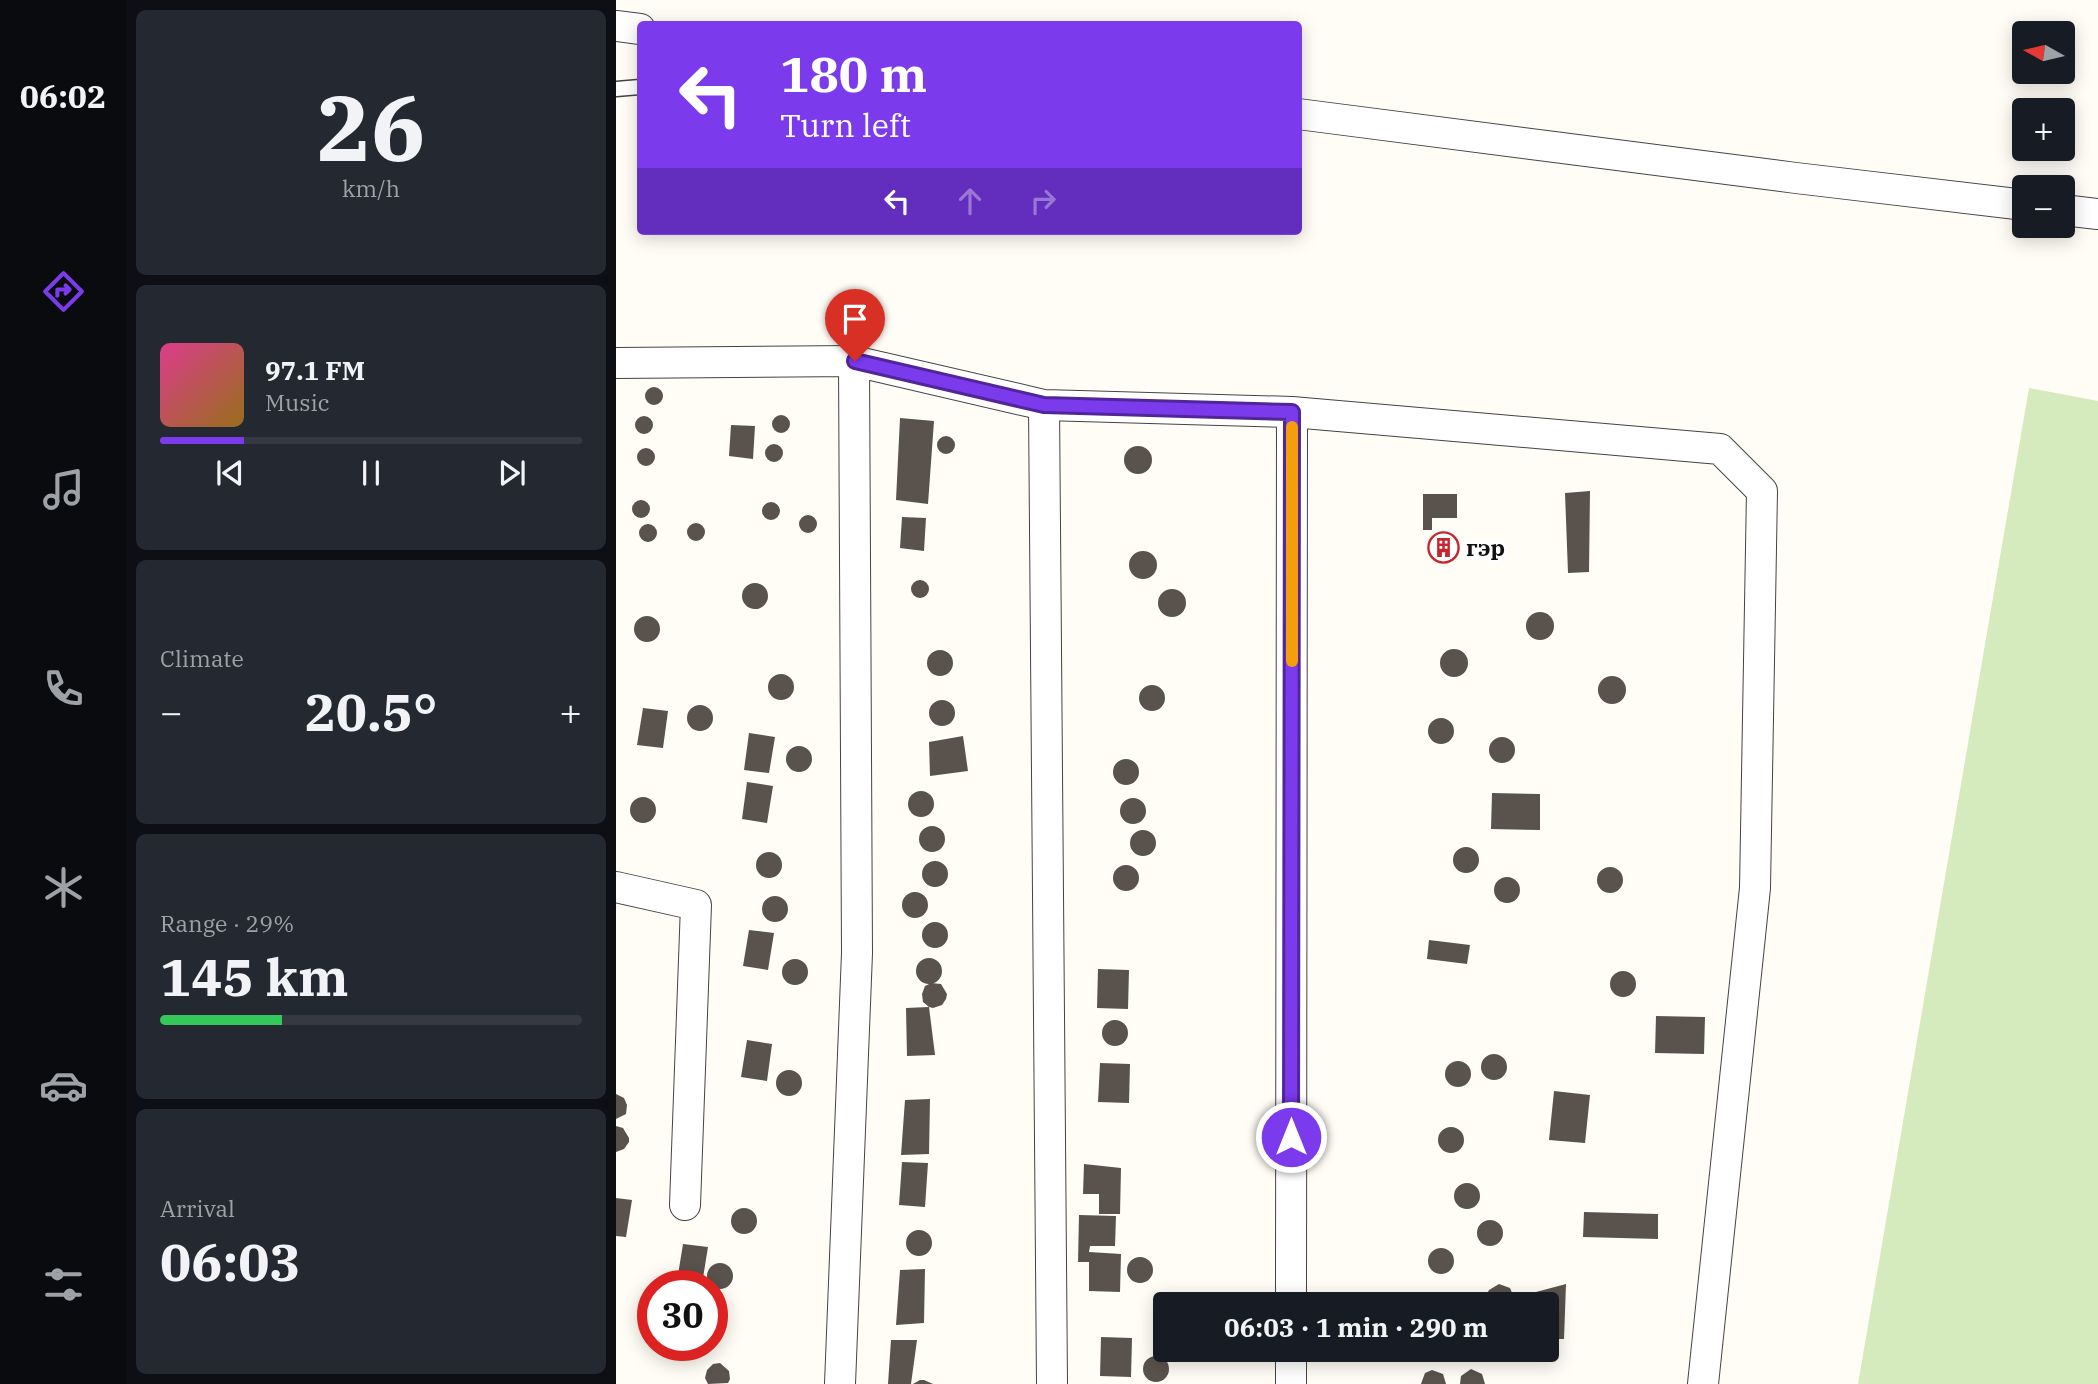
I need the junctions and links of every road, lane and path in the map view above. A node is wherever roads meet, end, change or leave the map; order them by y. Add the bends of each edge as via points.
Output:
1 (616, 26) edge
2 (637, 29) edge
3 (637, 87) edge
4 (616, 89) edge
5 (1302, 115) edge
6 (2012, 203) edge
7 (2075, 211) edge
8 (2098, 214) edge
9 (855, 361) junction
10 (616, 363) edge
11 (1044, 405) junction
12 (1292, 412) junction
13 (616, 887) edge
14 (685, 1205) dead end
15 (1291, 1292) edge
16 (1291, 1362) edge
17 (840, 1384) edge
18 (1052, 1384) edge
19 (1291, 1384) edge
20 (1703, 1384) edge

1 - 2 street
3 - 4 lane
5 - 6 street
7 - 8 street
9 - 10 street
9 - 11 street
9 - 17 street via 857,953
11 - 12 street
11 - 18 street
12 - 15 street
12 - 20 street via 1720,449 1762,491 1755,888
13 - 14 street via 696,905
16 - 19 street

